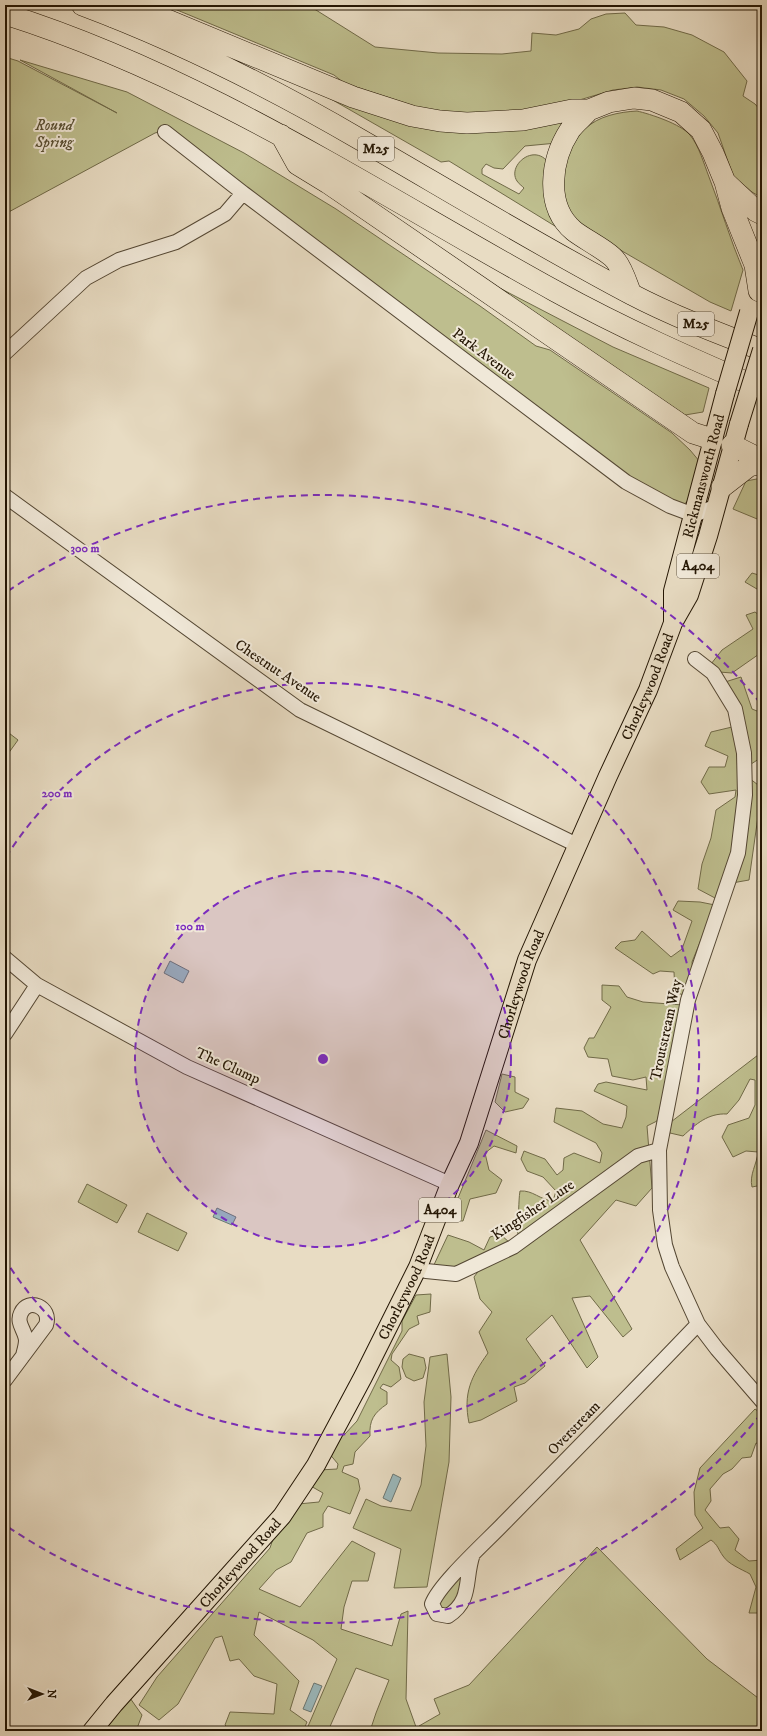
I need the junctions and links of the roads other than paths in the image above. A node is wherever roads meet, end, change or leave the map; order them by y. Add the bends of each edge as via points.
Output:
1 (82, 5) edge
2 (5, 14) edge
3 (113, 17) junction
4 (589, 110) junction
5 (164, 132) dead end
6 (281, 136) junction
7 (242, 193) junction
8 (751, 207) edge
9 (762, 230) edge
10 (761, 289) edge
11 (631, 294) junction
12 (5, 353) edge
13 (760, 354) edge
14 (762, 390) edge
15 (730, 398) junction
16 (712, 439) junction
17 (732, 445) junction
18 (762, 460) edge
19 (762, 463) edge
20 (5, 496) edge
21 (719, 496) junction
22 (694, 514) junction
23 (708, 536) junction
24 (673, 623) junction
25 (695, 659) dead end
26 (577, 845) junction
27 (5, 958) edge
28 (37, 985) junction
29 (5, 1034) edge
30 (659, 1150) junction
31 (450, 1184) junction
32 (418, 1267) junction
33 (698, 1324) junction
34 (21, 1326) junction
35 (43, 1329) junction
36 (23, 1356) junction
37 (5, 1380) edge
38 (762, 1401) edge
39 (473, 1554) dead end
40 (92, 1731) edge

1 - 3 highway, M25
2 - 6 highway, M25 via 46,27 186,87
3 - 4 highway, M25 via 160,17 352,98 412,116 440,121 496,122 523,120 572,110
3 - 11 highway, M25 via 220,65 292,102
4 - 8 highway, M25 via 609,102 634,98 652,100 681,112 701,130 725,182
4 - 11 highway, M25 via 571,128 556,159 554,192 563,217 573,230 616,260
5 - 7 street
6 - 14 highway, M25 via 593,312
6 - 16 highway via 297,164 693,433
7 - 12 street via 225,214 176,242 119,260 86,278
7 - 22 street, Park Avenue via 626,482 670,506
8 - 9 highway via 747,222
8 - 10 highway, M25 via 755,265
10 - 15 main road, Rickmansworth Road / A404, bridge via 749,312
11 - 13 highway, M25
13 - 15 main road via 742,384
13 - 17 main road, Rickmansworth Road / A404, bridge
15 - 16 main road, Rickmansworth Road / A404
16 - 17 main road
16 - 22 main road, Rickmansworth Road / A404
17 - 18 highway
17 - 21 main road, Rickmansworth Road / A404
19 - 21 highway via 749,466
20 - 26 street, Chestnut Avenue via 300,710
21 - 22 street
21 - 23 main road, Rickmansworth Road / A404
22 - 23 street
22 - 24 main road, Rickmansworth Road / A404 via 673,591
23 - 24 main road, Rickmansworth Road / A404 via 689,595
24 - 26 main road, Chorleywood Road / A404 via 648,690
25 - 30 street, Troutstream Way via 713,673 735,709 744,753 745,795 738,852 688,1000
26 - 31 main road, Chorleywood Road / A404 via 527,960 469,1143
27 - 28 street, The Clump
28 - 29 street
28 - 31 street, The Clump via 187,1067
30 - 32 street, Kingfisher Lure via 638,1156 513,1247 456,1274 432,1272
30 - 33 street, Troutstream Way via 660,1210 666,1245 672,1267
31 - 32 main road, Chorleywood Road / A404
32 - 40 main road, Chorleywood Road / A404 via 331,1438 282,1516
33 - 38 street, Troutstream Way via 716,1349
33 - 39 street, Overstream
34 - 35 street via 31,1333
34 - 35 street via 19,1318 22,1310 35,1305 46,1312 48,1321
34 - 36 street via 26,1340
35 - 36 street
36 - 37 street

